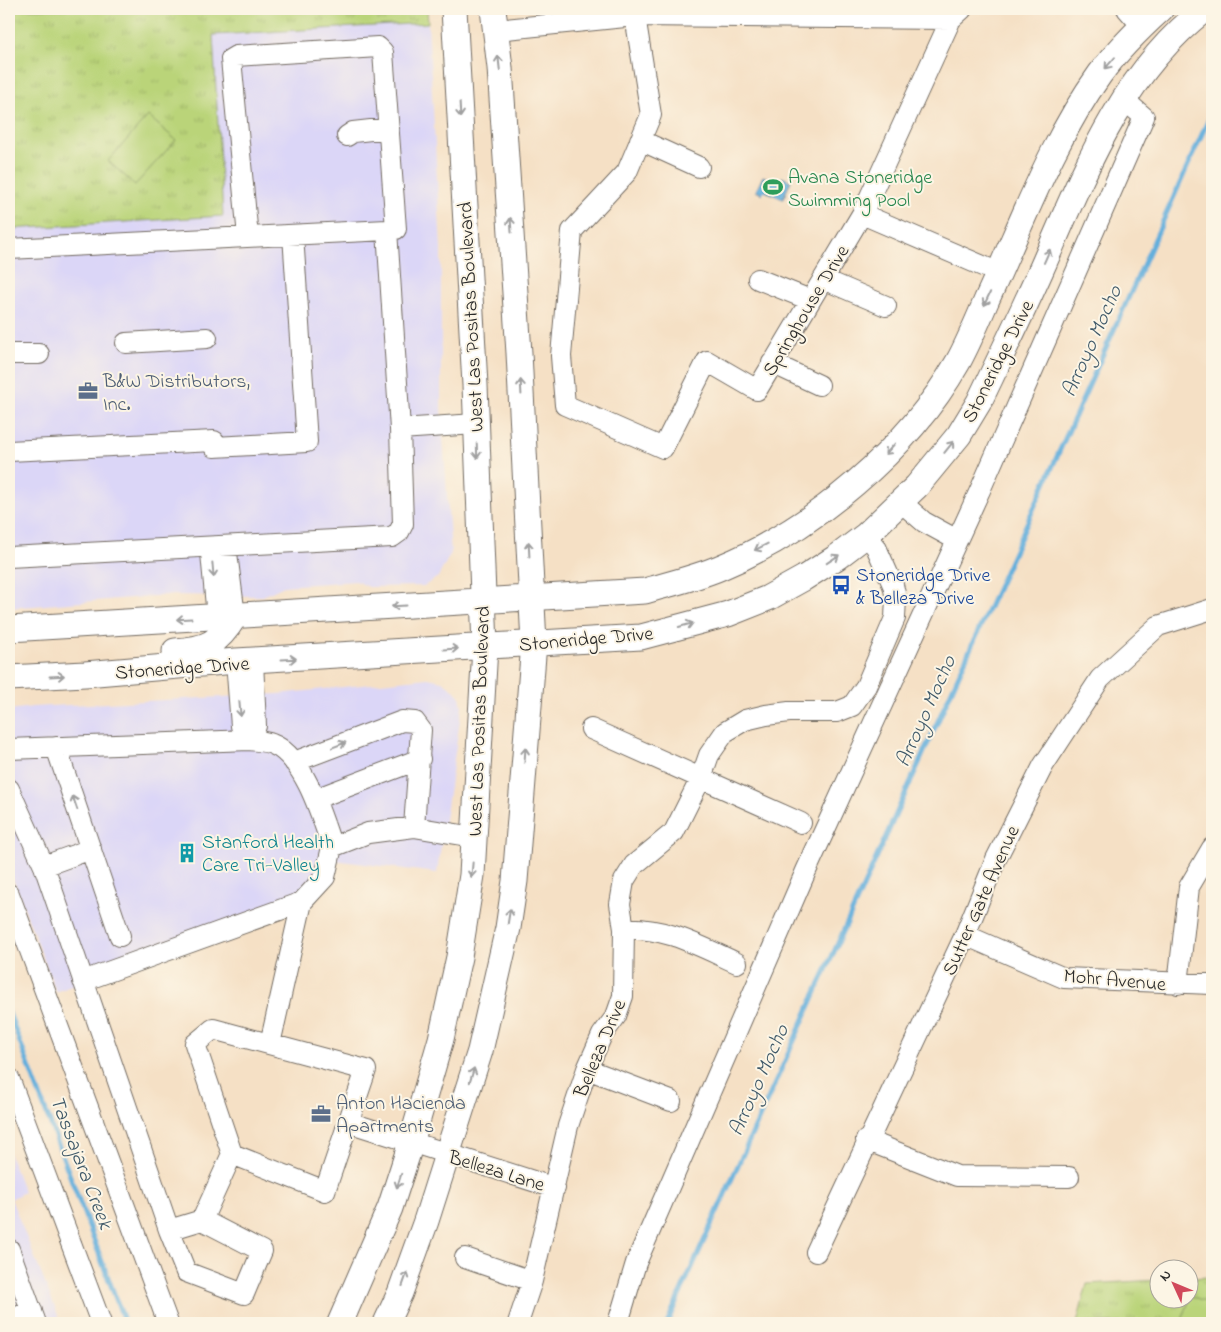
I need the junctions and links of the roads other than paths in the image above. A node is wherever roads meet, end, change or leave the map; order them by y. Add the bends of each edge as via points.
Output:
1 (454, 9) edge
2 (1161, 9) edge
3 (1205, 9) edge
4 (772, 13) edge
5 (816, 13) edge
6 (957, 14) edge
7 (635, 16) junction
8 (1134, 17) edge
9 (494, 19) edge
10 (1123, 99) junction
11 (389, 128) junction
12 (347, 136) dead end
13 (640, 140) junction
14 (699, 167) dead end
15 (862, 214) junction
16 (396, 229) dead end
17 (293, 235) junction
18 (248, 237) junction
19 (9, 249) edge
20 (999, 273) junction
21 (758, 279) dead end
22 (823, 279) junction
23 (1033, 288) junction
24 (810, 300) junction
25 (886, 306) dead end
26 (207, 338) dead end
27 (126, 343) dead end
28 (9, 354) edge
29 (39, 354) dead end
30 (772, 363) junction
31 (819, 385) dead end
32 (476, 424) junction
33 (400, 429) junction
34 (9, 451) edge
35 (901, 502) junction
36 (866, 535) junction
37 (957, 540) junction
38 (220, 546) junction
39 (9, 557) edge
40 (532, 598) junction
41 (482, 601) junction
42 (1212, 609) edge
43 (226, 616) junction
44 (9, 629) edge
45 (534, 643) junction
46 (484, 647) junction
47 (244, 661) junction
48 (86, 674) junction
49 (9, 678) edge
50 (592, 728) dead end
51 (248, 740) junction
52 (56, 747) junction
53 (9, 749) edge
54 (420, 759) junction
55 (294, 762) junction
56 (701, 778) junction
57 (9, 789) edge
58 (315, 799) junction
59 (801, 823) dead end
60 (414, 827) junction
61 (474, 837) junction
62 (332, 847) junction
63 (1212, 848) edge
64 (90, 849) junction
65 (44, 866) junction
66 (9, 894) edge
67 (302, 902) junction
68 (624, 928) junction
69 (965, 935) junction
70 (120, 936) dead end
71 (738, 963) dead end
72 (83, 980) junction
73 (1178, 984) junction
74 (1212, 984) edge
75 (270, 1044) junction
76 (587, 1069) junction
77 (9, 1078) edge
78 (671, 1101) dead end
79 (348, 1122) junction
80 (866, 1140) junction
81 (411, 1143) junction
82 (232, 1154) junction
83 (448, 1155) junction
84 (1069, 1177) dead end
85 (554, 1188) junction
86 (202, 1220) junction
87 (169, 1230) junction
88 (9, 1249) edge
89 (816, 1252) dead end
90 (465, 1258) dead end
91 (532, 1281) junction
92 (34, 1317) edge
93 (9, 1320) edge
94 (101, 1323) edge
95 (168, 1323) edge
96 (340, 1323) edge
97 (386, 1323) edge
98 (518, 1323) edge
99 (618, 1323) edge

1 -> 32 main road, West Las Positas Boulevard
2 - 8 main road, Stoneridge Drive
3 - 10 main road, Stoneridge Drive via 1162,47
4 - 5 street, Springhouse Drive
4 - 7 street, Springhouse Drive
5 - 6 street, Springhouse Drive
6 - 15 street, Springhouse Drive
7 - 9 street, Springhouse Drive
7 - 13 street, Springhouse Drive via 651,115
8 -> 20 main road, Stoneridge Drive via 1072,120
40 -> 9 main road via 519,352
23 -> 10 main road, Stoneridge Drive via 1075,193
10 - 37 street via 1144,117
11 - 12 street via 353,132
11 - 16 street
11 - 18 street via 383,52 378,47 236,56 231,60
13 - 14 street
13 - 30 street, Springhouse Drive via 627,172 572,231 561,356 565,405 662,448 707,361 757,390
15 - 20 street
15 - 22 street, Springhouse Drive
17 - 18 street
17 - 33 street via 387,230
17 - 34 street via 307,442
18 - 19 street
20 - 23 main road
20 -> 40 main road, Stoneridge Drive via 958,362 924,412 884,456 812,517 782,537 719,568 645,591
21 - 24 street
22 - 24 street, Springhouse Drive
22 - 25 street
35 -> 23 main road, Stoneridge Drive via 959,435 979,402
24 - 30 street, Springhouse Drive
26 - 27 street
28 - 29 street
30 - 31 street
32 - 33 street
32 -> 41 main road, West Las Positas Boulevard
33 - 38 street via 403,524 392,537
35 - 36 main road, Stoneridge Drive
35 - 37 street via 924,522
45 -> 36 main road, Stoneridge Drive via 641,637 728,614 768,598 804,578
36 - 56 street, Belleza Drive via 876,547 893,585 895,608 870,678 857,700 852,706 837,712 789,712 745,720 725,732 709,755
37 - 99 street via 806,870 636,1263
38 - 39 street
38 - 43 street via 227,553
40 - 41 main road, Stoneridge Drive
40 - 45 main road
41 -> 43 main road, Stoneridge Drive
41 - 46 main road, West Las Positas Boulevard
42 - 69 street, Sutter Gate Avenue via 1158,626 1100,679 1043,766 996,859
43 -> 44 main road, Stoneridge Drive
43 - 48 main road via 222,635 208,646 196,650 127,654 96,665
45 - 46 main road, Stoneridge Drive
83 -> 45 main road via 480,1051 508,928 515,881
47 -> 46 main road, Stoneridge Drive
46 - 61 main road, West Las Positas Boulevard
47 - 48 main road, Stoneridge Drive
47 - 51 street via 241,726
49 -> 48 main road, Stoneridge Drive
50 - 56 street
51 - 52 street
51 - 55 street via 272,744
52 - 53 street
64 -> 52 street
55 -> 54 street via 402,721 415,722 420,730
54 - 58 street
54 - 60 street
55 - 58 street
56 - 59 street
56 - 68 street, Belleza Drive via 674,832 634,865 624,881 620,904
57 - 65 street
58 - 62 street
60 - 61 street
60 - 62 street via 368,833
61 -> 81 main road, West Las Positas Boulevard via 472,875 457,966 441,1039
62 - 67 street via 325,877
63 - 73 street via 1189,887
64 - 65 street
64 - 70 street
65 - 72 street
66 - 95 street
67 - 72 street
67 - 75 street
68 - 71 street via 643,927 668,933
68 - 76 street, Belleza Drive via 623,996 616,1016 602,1035
69 - 73 street, Mohr Avenue via 1064,978
69 - 80 street, Sutter Gate Avenue
72 - 87 street
73 - 74 street, Mohr Avenue
75 - 79 street via 366,1070
75 - 82 street via 213,1029 195,1044
76 - 78 street
76 - 85 street, Belleza Drive via 568,1126
77 - 94 street
79 - 81 street, Belleza Lane
79 - 82 street via 325,1191
80 - 84 street via 957,1176
80 - 89 street, Sutter Gate Avenue
81 - 83 street, Belleza Lane
81 -> 96 main road, West Las Positas Boulevard via 390,1208
82 - 86 street
83 - 85 street, Belleza Lane
97 -> 83 main road via 400,1293
85 - 91 street, Belleza Drive
86 - 87 street
86 - 87 street via 262,1251 244,1294 186,1272
88 - 92 street
90 - 91 street
91 - 98 street, Belleza Drive
92 - 93 street

